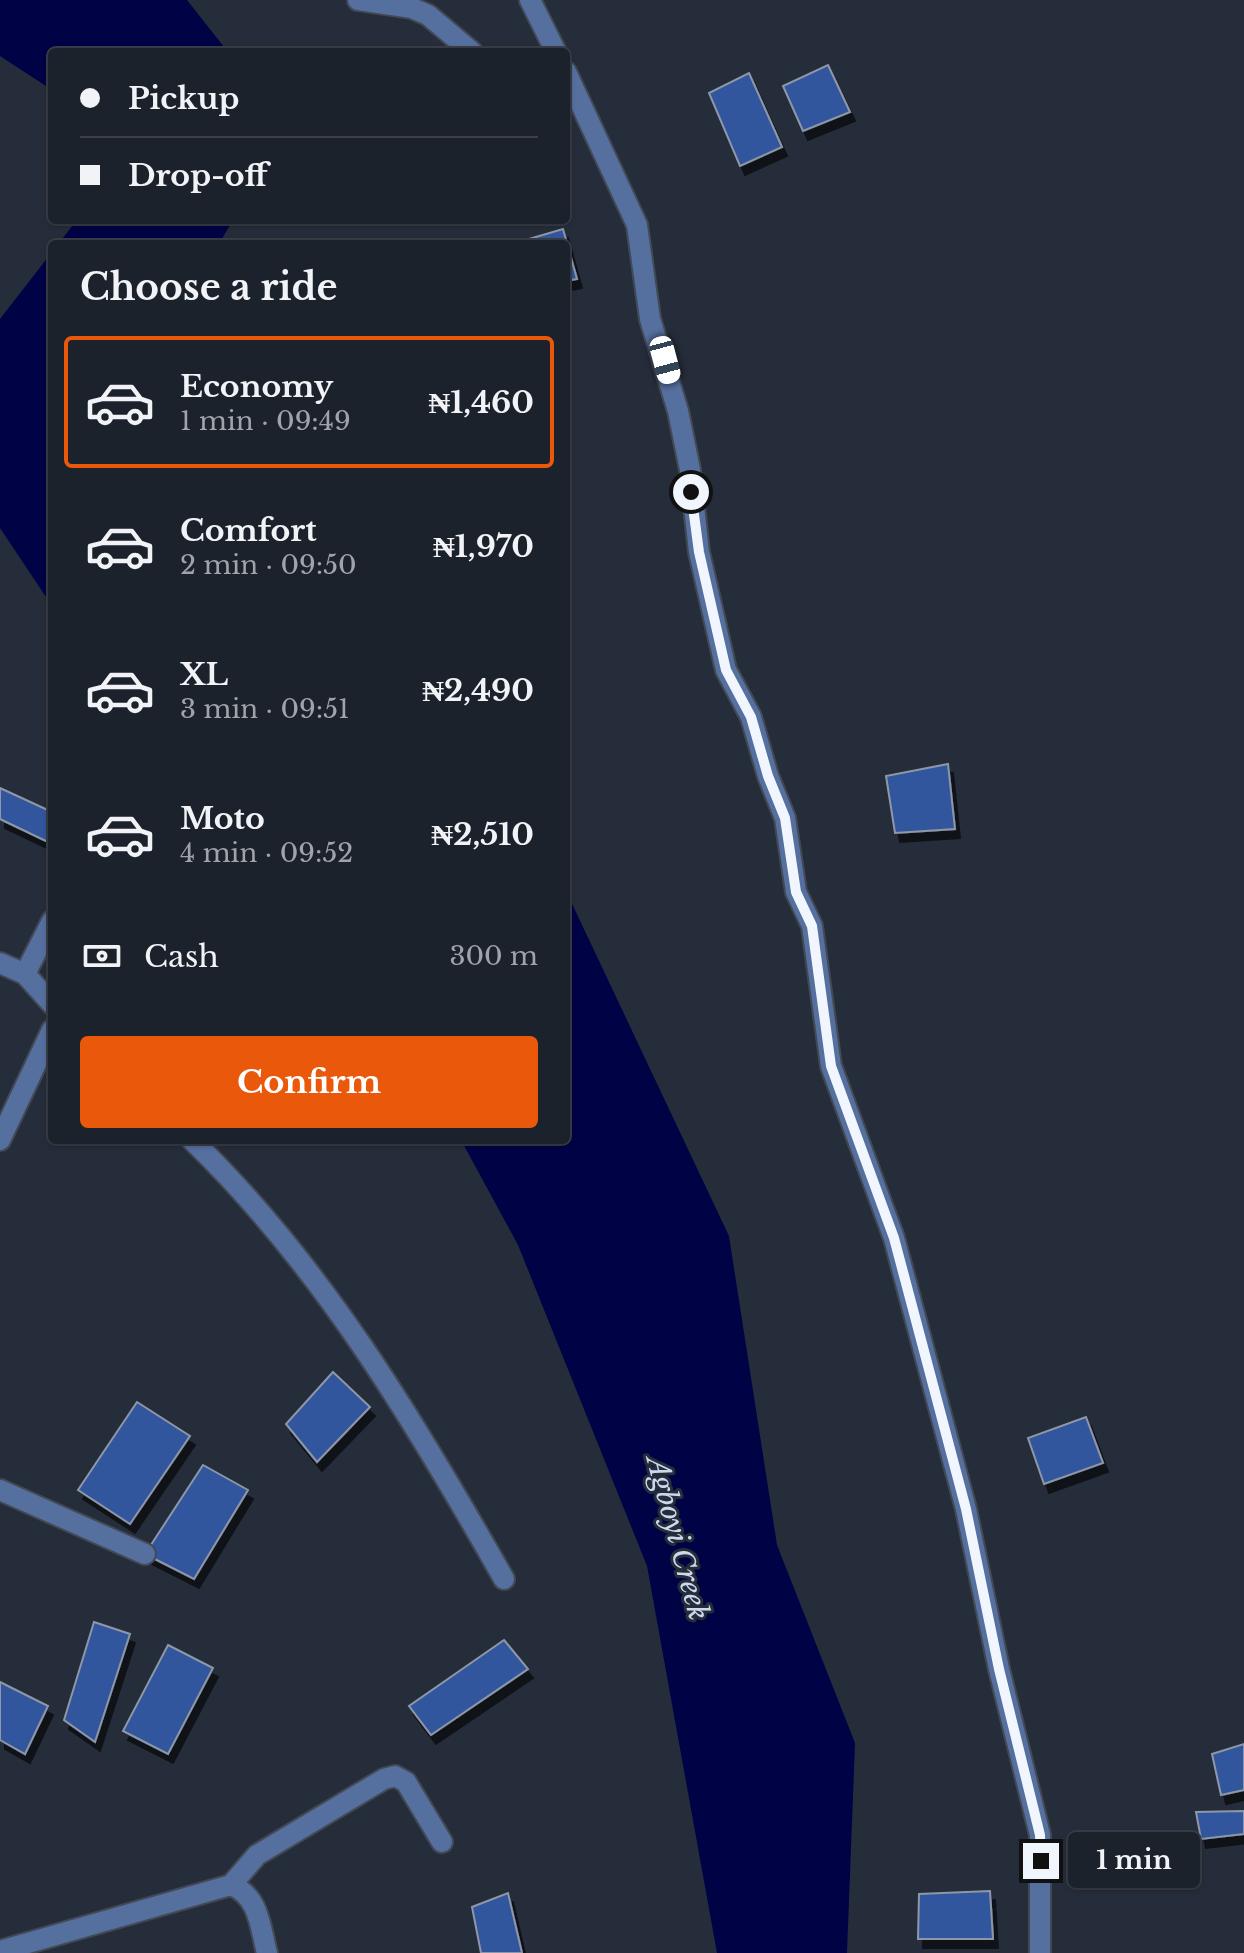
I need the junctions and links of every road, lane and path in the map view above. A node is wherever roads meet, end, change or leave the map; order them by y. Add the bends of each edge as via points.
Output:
1 (358, 0) edge
2 (530, 0) edge
3 (467, 48) edge
4 (554, 48) edge
5 (570, 87) edge
6 (48, 929) edge
7 (0, 963) edge
8 (25, 974) junction
9 (48, 1000) edge
10 (48, 1038) edge
11 (0, 1140) edge
12 (196, 1144) edge
13 (0, 1490) edge
14 (145, 1554) dead end
15 (504, 1579) dead end
16 (442, 1842) dead end
17 (231, 1885) junction
18 (0, 1951) edge
19 (267, 1953) edge
20 (1040, 1953) edge

1 - 3 street via 428,15
2 - 4 street
5 - 20 street via 637,225 650,319 678,411 699,552 726,670 751,717 785,818 796,892 812,926 831,1066 894,1238 966,1509 1040,1835
6 - 8 street
7 - 8 street
8 - 9 street
10 - 11 street
12 - 15 street via 247,1194 328,1293 433,1453
13 - 14 street
16 - 17 street via 406,1782 395,1776 257,1855
17 - 18 street
17 - 19 street via 247,1891 254,1904

